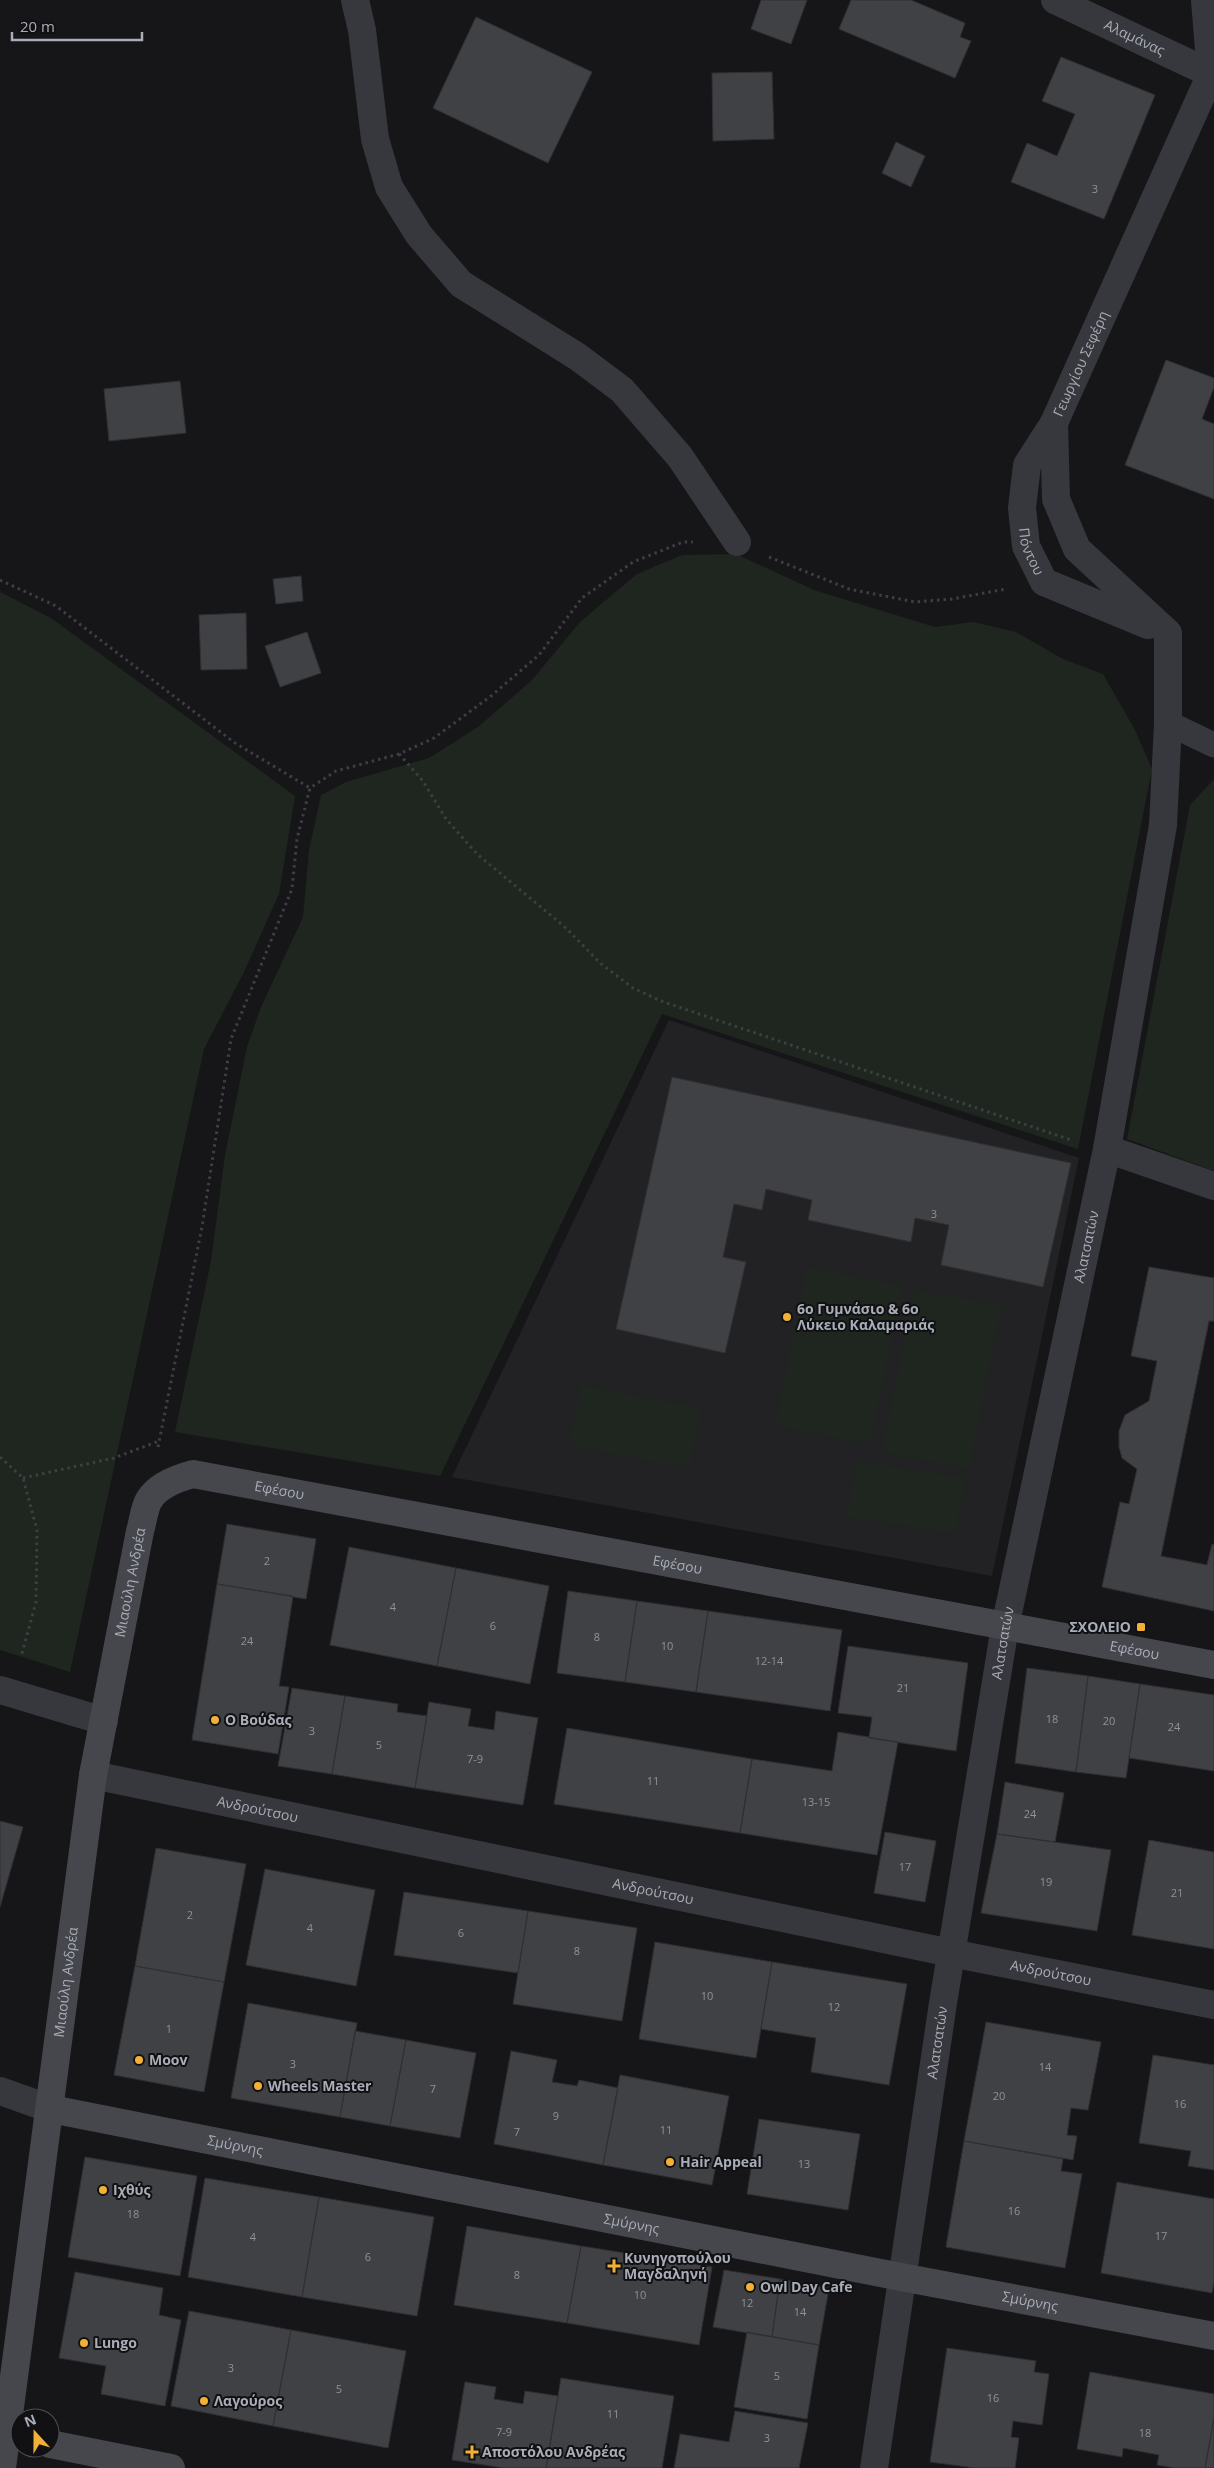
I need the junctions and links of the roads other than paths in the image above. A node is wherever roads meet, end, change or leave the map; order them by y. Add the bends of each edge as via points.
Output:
1 (355, 0) edge
2 (1055, 0) edge
3 (1206, 0) edge
4 (1212, 74) edge
5 (1054, 423) junction
6 (737, 542) road end
7 (1168, 633) junction
8 (1168, 723) junction
9 (1214, 745) edge
10 (1107, 1150) junction
11 (1214, 1186) edge
12 (149, 1500) joint
13 (1005, 1627) junction
14 (1214, 1665) edge
15 (0, 1690) edge
16 (104, 1721) junction
17 (93, 1775) junction
18 (951, 1954) junction
19 (1214, 2005) edge
20 (0, 2091) edge
21 (50, 2109) junction
22 (901, 2277) junction
23 (1214, 2336) edge
24 (9, 2436) edge
25 (60, 2446) edge
26 (2, 2468) edge
27 (171, 2468) edge
28 (874, 2468) edge

1 - 6 street via 376,139 389,187 419,235 461,284 578,357 622,390 680,457
2 - 4 street, Αλαμάνας
3 - 4 street, Γεωργίου Σεφέρη
4 - 5 street, Γεωργίου Σεφέρη
5 - 7 street, Γεωργίου Σεφέρη via 1056,499 1077,549
5 - 7 street, Πόντου via 1027,465 1022,508 1026,546 1044,582
7 - 8 street
8 - 9 lane
8 - 10 street, Αλατσατών via 1163,825
10 - 11 street
10 - 13 street, Αλατσατών
12 - 13 street, Εφέσου via 179,1477 193,1474
12 - 16 street, Μιαούλη Ανδρέα via 140,1531
13 - 14 street, Εφέσου
13 - 18 street, Αλατσατών
15 - 16 street
16 - 17 street, Μιαούλη Ανδρέα
17 - 18 street, Ανδρούτσου
17 - 21 street, Μιαούλη Ανδρέα
18 - 19 street, Ανδρούτσου
18 - 22 street, Αλατσατών
20 - 21 street
21 - 22 street, Σμύρνης
21 - 24 street, Μιαούλη Ανδρέα
22 - 23 street, Σμύρνης
22 - 28 street, Αλατσατών
24 - 26 street, Μιαούλη Ανδρέα
25 - 27 street

